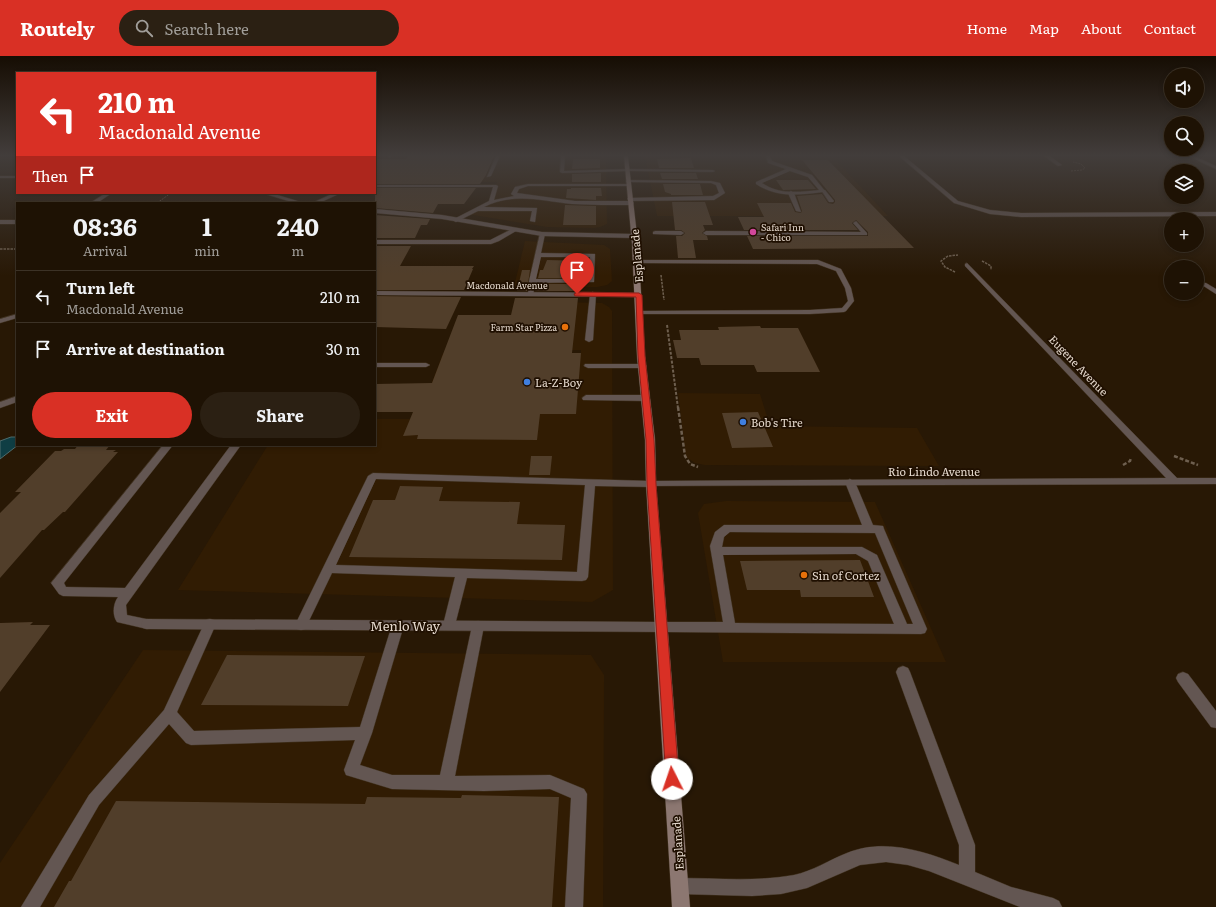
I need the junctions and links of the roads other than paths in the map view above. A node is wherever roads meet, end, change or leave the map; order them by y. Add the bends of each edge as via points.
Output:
1 (105, 196) edge
2 (275, 196) edge
3 (332, 196) edge
4 (493, 196) edge
5 (519, 196) joint
6 (629, 196) edge
7 (718, 196) edge
8 (792, 196) edge
9 (827, 196) edge
10 (948, 196) edge
11 (630, 201) junction
12 (831, 201) dead end
13 (95, 202) edge
14 (297, 202) edge
15 (317, 202) edge
16 (491, 202) junction
17 (478, 209) junction
18 (376, 211) edge
19 (799, 211) dead end
20 (1216, 214) edge
21 (456, 220) junction
22 (533, 221) dead end
23 (0, 222) edge
24 (16, 222) edge
25 (856, 223) dead end
26 (514, 230) junction
27 (655, 233) dead end
28 (681, 233) dead end
29 (706, 233) dead end
30 (542, 234) junction
31 (634, 236) junction
32 (376, 242) edge
33 (538, 255) junction
34 (637, 262) junction
35 (967, 265) dead end
36 (532, 281) junction
37 (1204, 284) dead end
38 (1216, 292) edge
39 (376, 293) edge
40 (530, 294) junction
41 (593, 294) junction
42 (639, 295) junction
43 (640, 312) junction
44 (16, 316) edge
45 (0, 321) edge
46 (590, 340) dead end
47 (376, 365) edge
48 (426, 365) dead end
49 (588, 366) dead end
50 (643, 366) junction
51 (586, 398) dead end
52 (646, 398) junction
53 (16, 399) edge
54 (0, 405) edge
55 (167, 446) edge
56 (235, 446) edge
57 (1174, 481) junction
58 (1216, 481) edge
59 (850, 482) junction
60 (590, 483) junction
61 (651, 484) junction
62 (869, 529) junction
63 (717, 551) junction
64 (328, 569) junction
65 (462, 573) junction
66 (128, 593) junction
67 (210, 624) junction
68 (302, 625) junction
69 (398, 625) junction
70 (449, 626) junction
71 (478, 626) junction
72 (663, 627) junction
73 (730, 627) junction
74 (902, 628) junction
75 (903, 672) dead end
76 (1183, 678) dead end
77 (169, 714) junction
78 (1216, 722) edge
79 (365, 733) junction
80 (446, 783) junction
81 (967, 877) junction
82 (679, 886) junction
83 (30, 907) edge
84 (574, 907) edge
85 (681, 907) edge
86 (1053, 907) edge

1 - 13 street
2 - 14 street
3 - 15 street
4 - 16 street
5 - 11 street via 539,200 589,200 605,203
5 - 16 street
6 - 11 main road, Esplanade
7 - 11 street via 714,198
8 - 19 street
9 - 12 street
10 - 20 street via 956,202 990,212 1021,215
11 - 31 main road, Esplanade
16 - 17 street
17 - 21 street
17 - 22 street via 535,209
18 - 21 street
21 - 26 street
23 - 24 street
25 - 29 street via 864,234
26 - 30 street
26 - 32 street via 491,242
27 - 28 street
30 - 31 street
30 - 33 street
31 - 34 main road, Esplanade
33 - 36 street
33 - 36 street via 593,255 592,281
34 - 42 main road, Esplanade
34 - 43 street via 818,262 838,270 848,288 851,301 844,310 810,312
35 - 57 street, Eugene Avenue
36 - 40 street
37 - 38 street
39 - 40 street, Macdonald Avenue
40 - 41 street, Macdonald Avenue
41 - 42 street, Macdonald Avenue
41 - 46 street
42 - 43 main road, Esplanade
43 - 50 main road, Esplanade
44 - 45 street
47 - 48 street
49 - 50 street
50 - 52 main road, Esplanade
51 - 52 street
52 - 61 main road, Esplanade
53 - 54 street
55 - 66 street via 57,583 63,591
56 - 66 street
57 - 58 street, Rio Lindo Avenue
57 - 59 street, Rio Lindo Avenue
59 - 61 street, Rio Lindo Avenue
59 - 62 street
60 - 61 street, Rio Lindo Avenue
60 - 64 street, Rio Lindo Avenue via 372,476
60 - 65 street via 582,576
61 - 72 main road, Esplanade
62 - 63 street via 728,528 719,535
62 - 74 street, Menlo Way via 879,529 921,629
63 - 73 street
63 - 74 street via 858,550 873,558
64 - 65 street
64 - 68 street
65 - 70 street
66 - 67 street, Menlo Way via 120,604 121,620 147,624
67 - 68 street, Menlo Way
67 - 77 street
68 - 69 street, Menlo Way
69 - 70 street, Menlo Way
69 - 79 street
70 - 71 street, Menlo Way
71 - 72 street, Menlo Way
71 - 80 street
72 - 73 street, Menlo Way
72 - 82 main road, Esplanade
73 - 74 street, Menlo Way
75 - 81 street via 967,845
76 - 78 street
77 - 79 street via 191,738
77 - 83 street via 94,800
79 - 80 street via 351,770 392,782
80 - 84 street via 550,782 579,794
81 - 82 street via 927,861 884,853 861,855 796,883 772,886
81 - 86 street via 1021,898
82 - 85 main road, Esplanade

